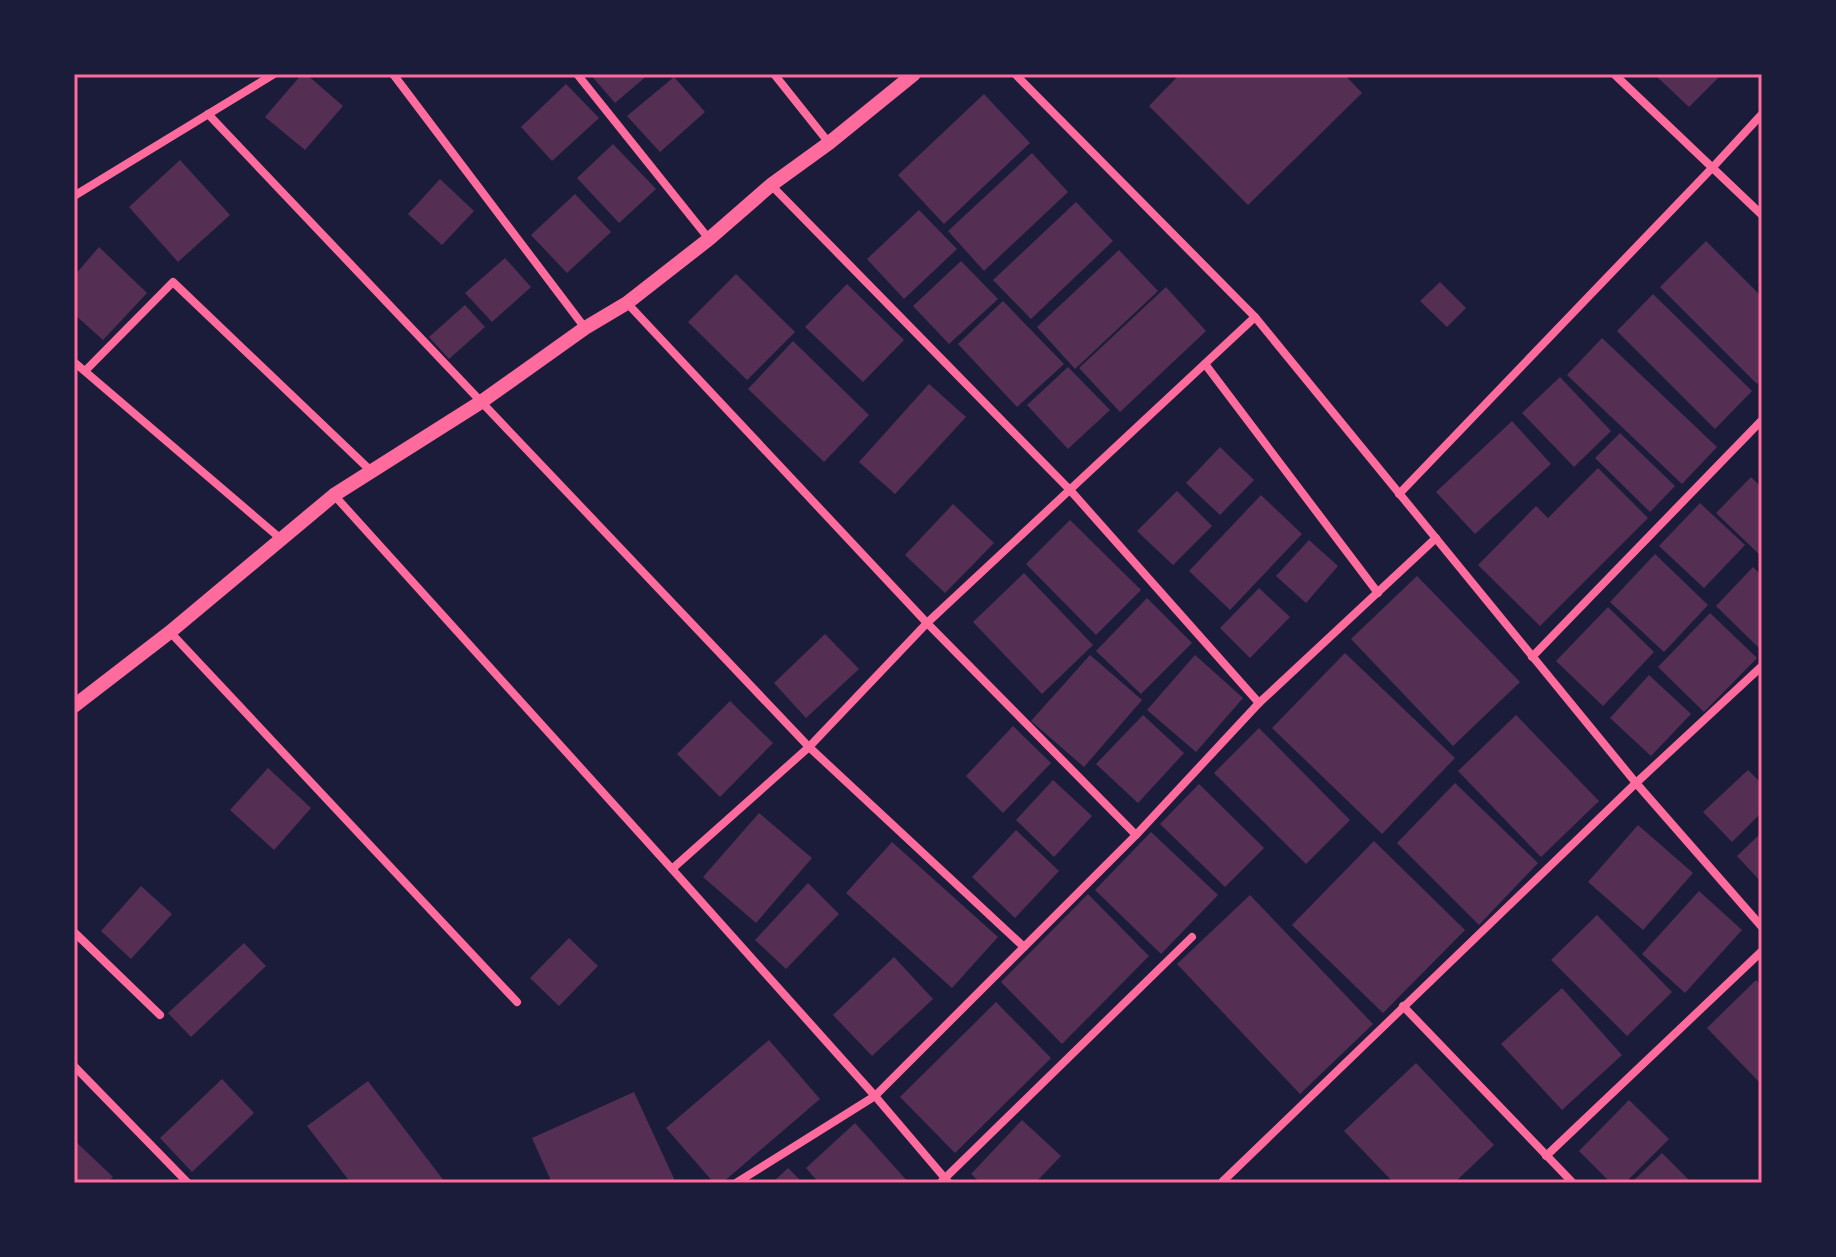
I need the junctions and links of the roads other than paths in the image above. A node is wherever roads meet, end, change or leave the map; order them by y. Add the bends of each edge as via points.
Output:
1 (274, 74) edge
2 (393, 74) edge
3 (577, 74) edge
4 (774, 74) edge
5 (914, 74) edge
6 (1015, 74) edge
7 (1614, 74) edge
8 (208, 114) junction
9 (1762, 114) edge
10 (829, 143) junction
11 (1713, 167) junction
12 (771, 185) junction
13 (74, 196) edge
14 (1762, 215) edge
15 (709, 239) junction
16 (627, 303) junction
17 (1255, 317) junction
18 (585, 328) junction
19 (74, 362) edge
20 (1205, 364) junction
21 (85, 371) junction
22 (481, 402) junction
23 (1762, 420) edge
24 (371, 471) junction
25 (1070, 490) junction
26 (1399, 494) junction
27 (334, 495) junction
28 (1436, 538) junction
29 (281, 539) junction
30 (1378, 593) junction
31 (927, 623) junction
32 (170, 632) junction
33 (1532, 657) junction
34 (1762, 666) edge
35 (1259, 703) junction
36 (74, 706) edge
37 (809, 747) junction
38 (1636, 783) junction
39 (1136, 835) junction
40 (672, 869) junction
41 (1762, 927) edge
42 (74, 932) edge
43 (1192, 937) dead end
44 (1024, 947) junction
45 (1762, 951) edge
46 (517, 1002) dead end
47 (1403, 1006) junction
48 (160, 1015) dead end
49 (74, 1066) edge
50 (875, 1096) junction
51 (1546, 1156) junction
52 (945, 1181) edge
53 (188, 1183) edge
54 (736, 1183) edge
55 (1221, 1183) edge
56 (1573, 1183) edge

1 - 8 street
2 - 18 street
3 - 15 street
4 - 10 street
5 - 10 street
6 - 17 street
7 - 11 street
8 - 13 street
8 - 22 street
9 - 11 street
10 - 12 street
11 - 14 street
11 - 26 street
12 - 15 street
12 - 25 street
15 - 16 street
16 - 18 street
16 - 31 street
17 - 20 street
17 - 26 street
18 - 22 street
19 - 21 street
20 - 25 street
20 - 30 street
21 - 24 street via 173,282
21 - 29 street
22 - 24 street
22 - 37 street
23 - 33 street
24 - 27 street
25 - 31 street
25 - 35 street
26 - 28 street
27 - 29 street
27 - 40 street
28 - 30 street
28 - 33 street
29 - 32 street
30 - 35 street
31 - 37 street
31 - 39 street
32 - 36 street
32 - 46 street
33 - 38 street
34 - 38 street
35 - 39 street
37 - 40 street
37 - 44 street
38 - 41 street
38 - 47 street
39 - 44 street
40 - 50 street
42 - 48 street
43 - 52 street
44 - 50 street
45 - 51 street
47 - 51 street
47 - 55 street
49 - 53 street
50 - 52 street
50 - 54 street
51 - 56 street

